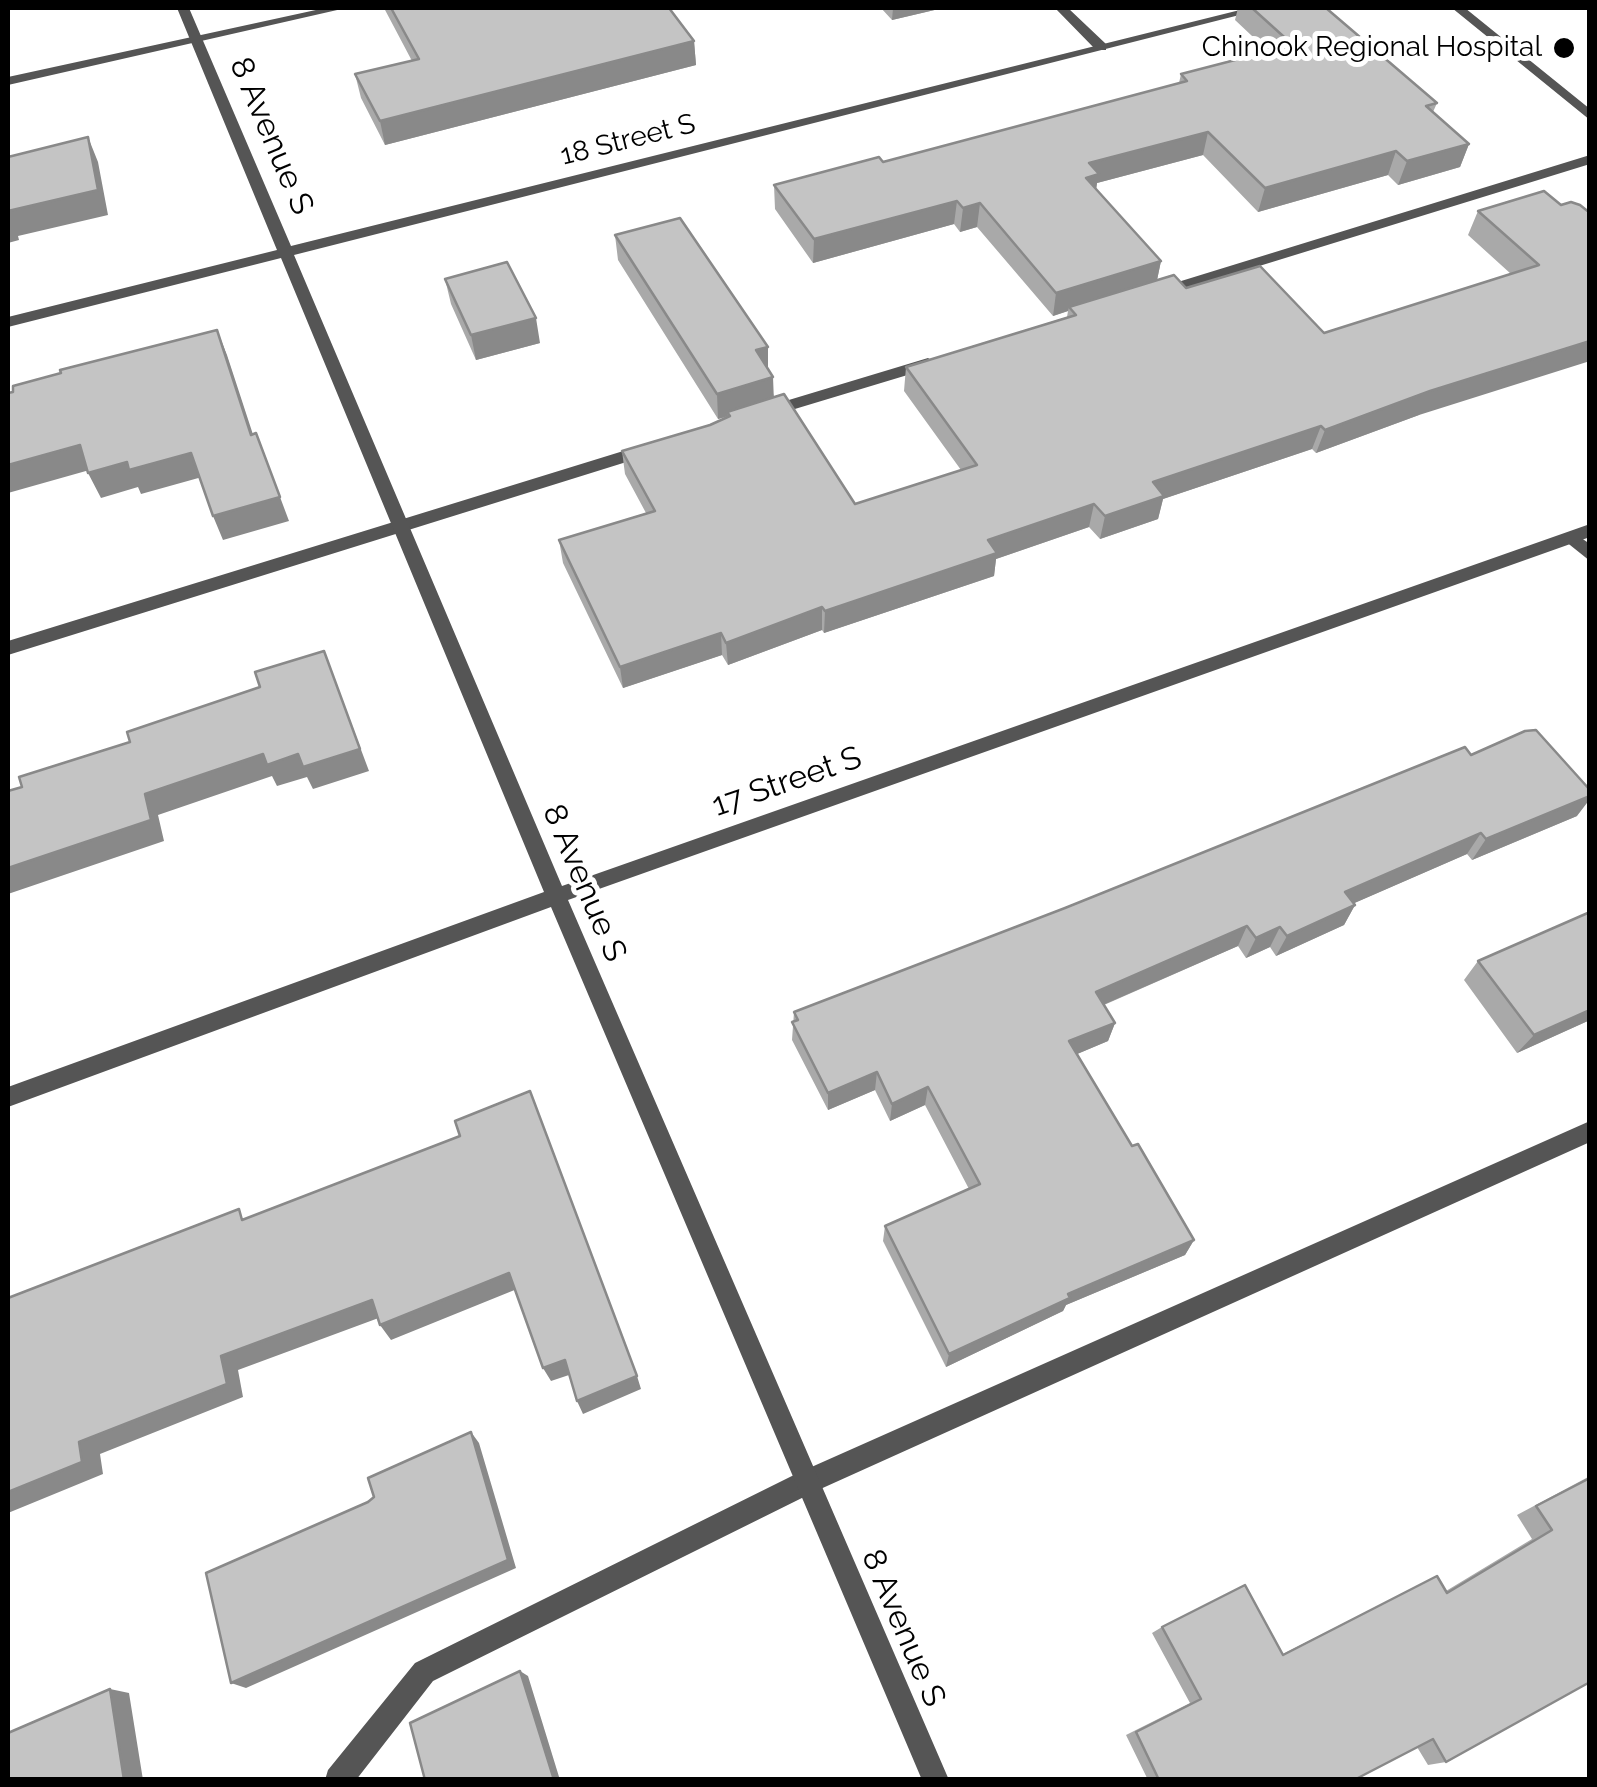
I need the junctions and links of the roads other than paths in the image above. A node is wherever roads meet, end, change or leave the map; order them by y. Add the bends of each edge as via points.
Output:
1 (183, 8) edge
2 (340, 8) edge
3 (1061, 8) edge
4 (1262, 8) edge
5 (1458, 8) edge
6 (197, 39) junction
7 (1101, 48) junction
8 (8, 81) edge
9 (1590, 116) edge
10 (1590, 159) edge
11 (287, 251) junction
12 (1137, 299) edge
13 (8, 322) edge
14 (948, 357) edge
15 (741, 421) edge
16 (666, 444) edge
17 (402, 525) junction
18 (1580, 533) edge
19 (1590, 555) edge
20 (8, 648) edge
21 (556, 896) junction
22 (8, 1097) edge
23 (1590, 1131) edge
24 (807, 1482) junction
25 (338, 1780) edge
26 (936, 1780) edge

1 - 6 street, 8 Avenue S
2 - 6 street
3 - 7 street
4 - 7 street, 18 Street S
5 - 9 street
6 - 8 street
6 - 11 street, 8 Avenue S
7 - 11 street, 18 Street S
10 - 12 street
11 - 13 street, 18 Street S
11 - 17 street, 8 Avenue S
14 - 15 street
16 - 17 street
17 - 20 street
17 - 21 street, 8 Avenue S
18 - 19 street
18 - 21 street, 17 Street S
21 - 22 street, 17 Street S
21 - 24 street, 8 Avenue S
23 - 24 street
24 - 25 street via 424,1672
24 - 26 street, 8 Avenue S

